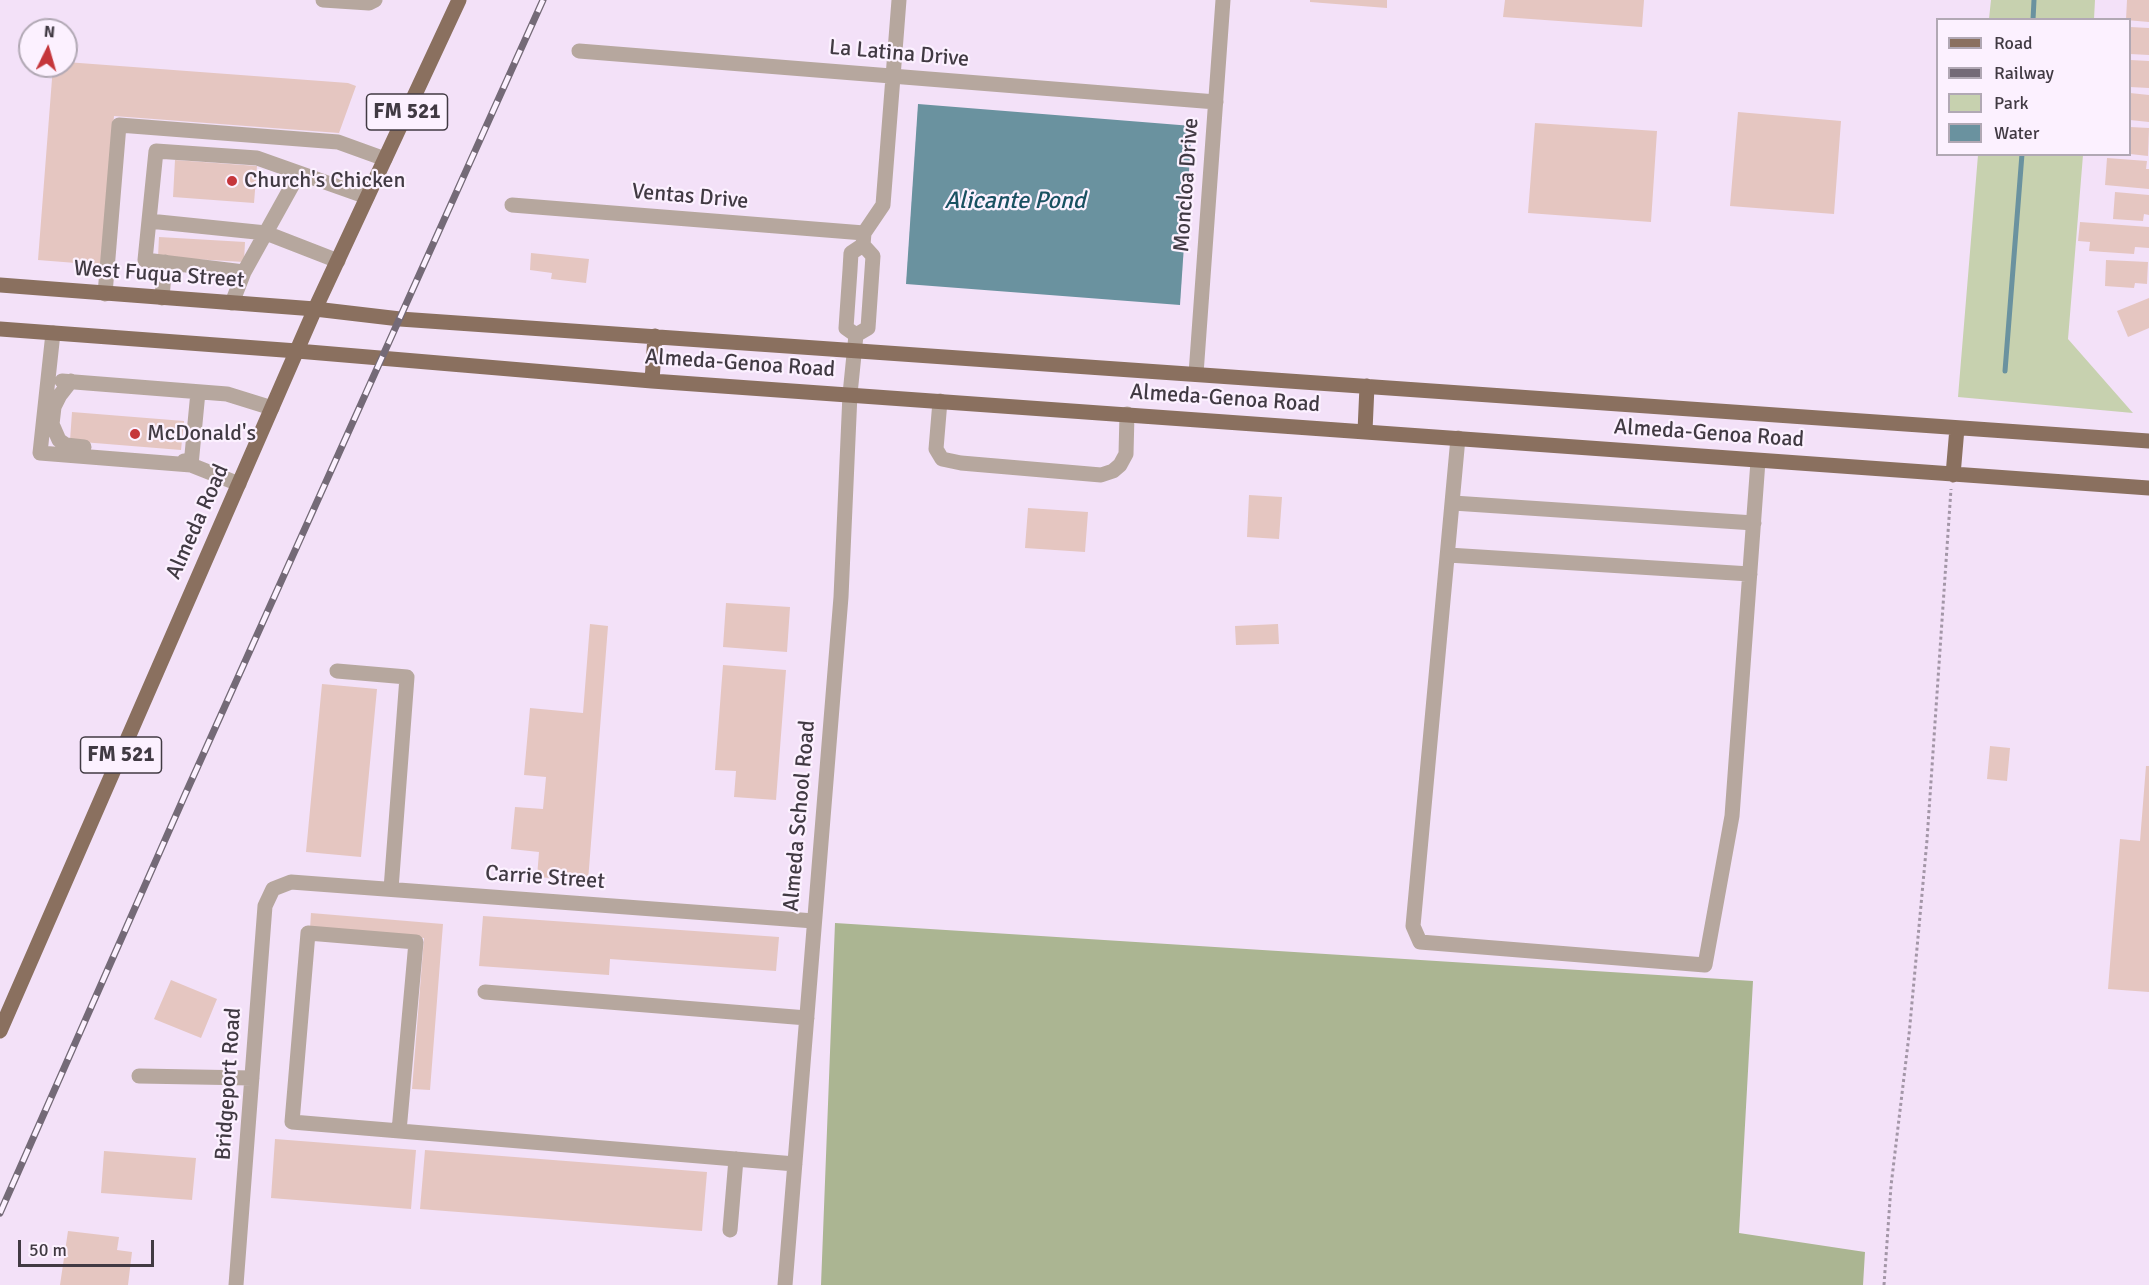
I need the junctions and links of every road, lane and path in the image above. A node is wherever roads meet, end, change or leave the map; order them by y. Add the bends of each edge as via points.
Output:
1 (323, 0) edge
2 (375, 0) edge
3 (899, 0) edge
4 (1223, 0) edge
5 (455, 1) edge
6 (579, 51) dead end
7 (894, 76) junction
8 (1216, 102) junction
9 (385, 159) junction
10 (299, 173) junction
11 (368, 197) junction
12 (512, 205) dead end
13 (149, 221) junction
14 (266, 233) junction
15 (864, 239) junction
16 (165, 261) junction
17 (338, 261) junction
18 (244, 272) junction
19 (0, 285) edge
20 (848, 292) junction
21 (105, 294) junction
22 (870, 294) junction
23 (162, 298) junction
24 (232, 303) junction
25 (315, 309) junction
26 (0, 329) edge
27 (53, 333) junction
28 (655, 336) junction
29 (855, 342) junction
30 (297, 351) junction
31 (1196, 374) junction
32 (48, 379) junction
33 (71, 381) junction
34 (652, 381) junction
35 (1367, 386) junction
36 (198, 392) junction
37 (850, 394) junction
38 (940, 401) junction
39 (272, 408) junction
40 (1127, 414) junction
41 (1957, 428) junction
42 (1365, 431) junction
43 (1458, 438) junction
44 (2149, 441) edge
45 (1758, 461) junction
46 (191, 465) junction
47 (1953, 475) junction
48 (240, 484) junction
49 (2149, 488) edge
50 (1453, 503) junction
51 (1754, 523) junction
52 (1448, 555) junction
53 (1750, 574) junction
54 (337, 671) dead end
55 (273, 889) joint
56 (391, 889) junction
57 (814, 921) junction
58 (485, 992) dead end
59 (807, 1018) junction
60 (0, 1031) edge
61 (139, 1076) dead end
62 (252, 1078) junction
63 (399, 1131) junction
64 (736, 1159) junction
65 (795, 1164) junction
66 (730, 1230) dead end
67 (236, 1285) edge
68 (785, 1285) edge
69 (1884, 1285) edge

1 - 2 street
3 - 7 street
4 - 8 street, Moncloa Drive
5 - 9 main road, Almeda Road / FM 521
6 - 7 street, La Latina Drive
7 - 8 street, La Latina Drive
7 - 15 street via 883,206
8 - 31 street, Moncloa Drive
9 - 11 main road, Almeda Road / FM 521
9 - 21 street via 338,142 119,125
10 - 11 street
10 - 13 street via 257,158 156,151
10 - 14 street
11 - 17 main road, Almeda Road / FM 521
12 - 15 street, Ventas Drive
13 - 14 street
13 - 16 street via 145,260
14 - 17 street
14 - 18 street
15 - 20 street via 851,253
15 - 22 street via 873,256
16 - 18 street
16 - 23 street
17 - 25 main road, Almeda Road / FM 521
18 - 24 street
19 - 21 main road, West Fuqua Street
20 - 22 street
20 - 29 street via 846,328
21 - 23 main road, West Fuqua Street
22 - 29 street via 868,328
23 - 24 main road, West Fuqua Street
24 - 25 main road, West Fuqua Street
25 - 28 main road, Almeda-Genoa Road via 400,319
25 - 30 main road, Almeda Road / FM 521
26 - 27 main road
27 - 30 main road
27 - 32 street
28 - 29 main road, Almeda-Genoa Road
28 - 34 main road
29 - 31 main road, Almeda-Genoa Road
29 - 37 street, Almeda School Road
30 - 34 main road, Almeda-Genoa Road
30 - 39 main road, Almeda Road / FM 521
31 - 35 main road, Almeda-Genoa Road
32 - 33 street
32 - 46 street via 40,453
33 - 36 street
33 - 46 street via 54,407 52,424 58,440 66,445 172,454
34 - 37 main road, Almeda-Genoa Road
35 - 41 main road, Almeda-Genoa Road
35 - 42 main road
36 - 39 street via 227,394
36 - 46 street
37 - 38 main road, Almeda-Genoa Road
37 - 57 street, Almeda School Road via 841,597
38 - 40 main road, Almeda-Genoa Road
38 - 40 street via 936,449 942,459 1101,475 1113,471 1126,454
39 - 48 main road, Almeda Road / FM 521
40 - 42 main road, Almeda-Genoa Road
41 - 44 main road, Almeda-Genoa Road
41 - 47 main road
42 - 43 main road, Almeda-Genoa Road
43 - 45 main road, Almeda-Genoa Road
43 - 50 street
45 - 47 main road, Almeda-Genoa Road
45 - 51 street
46 - 48 street
47 - 49 main road, Almeda-Genoa Road
47 - 69 path via 1927,840
48 - 60 main road, Almeda Road / FM 521
50 - 51 street
50 - 52 street
51 - 53 street
52 - 53 street
52 - 53 street via 1413,926 1420,942 1705,965 1732,816
54 - 56 street via 407,677
55 - 56 street, Carrie Street via 291,882
55 - 62 street, Bridgeport Road via 265,906
56 - 57 street, Carrie Street
57 - 59 street, Almeda School Road
58 - 59 street
59 - 65 street, Almeda School Road
61 - 62 street
62 - 67 street, Bridgeport Road
63 - 63 street via 416,942 308,933 292,1122
63 - 64 street
64 - 65 street
64 - 66 street
65 - 68 street, Almeda School Road

